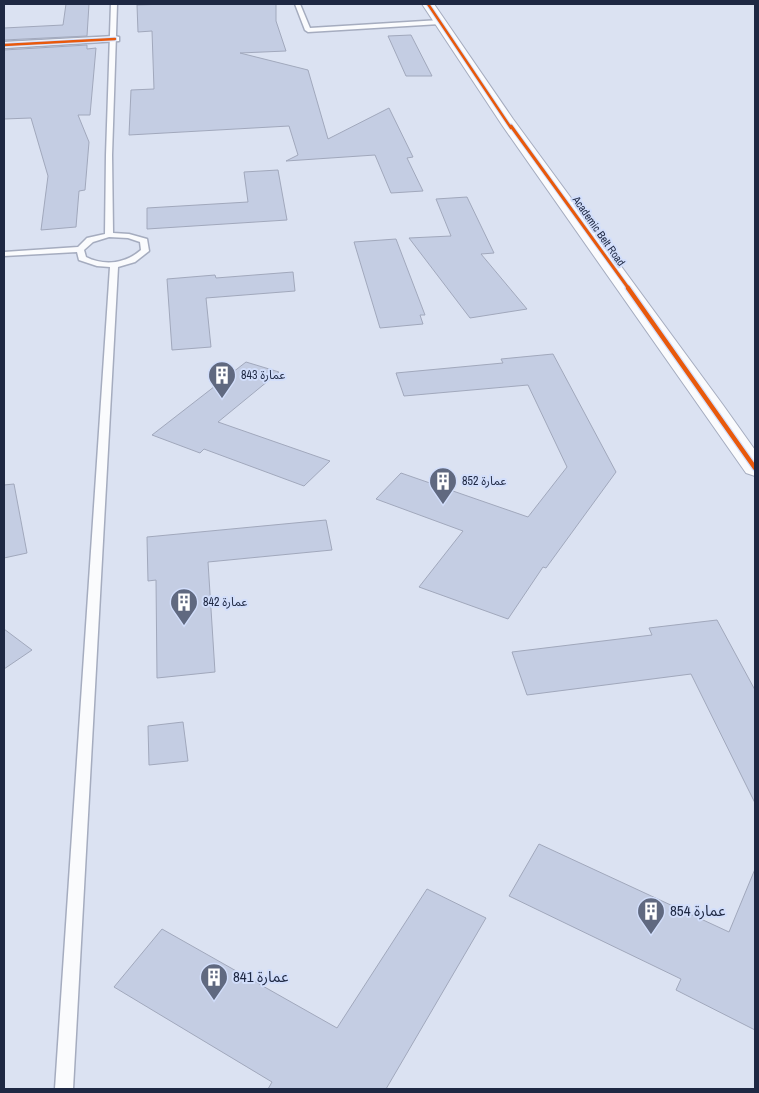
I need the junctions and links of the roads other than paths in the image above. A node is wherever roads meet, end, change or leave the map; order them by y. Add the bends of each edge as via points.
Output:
1 (114, 4) edge
2 (297, 4) edge
3 (428, 4) edge
4 (441, 13) edge
5 (115, 40) junction
6 (4, 45) edge
7 (109, 235) junction
8 (80, 249) junction
9 (4, 254) edge
10 (114, 264) junction
11 (755, 447) edge
12 (755, 468) edge
13 (64, 1089) edge

1 - 5 lane
2 - 4 lane via 308,30
3 - 4 street, Academic Belt Road
4 - 11 street, Academic Belt Road
4 - 12 street, Academic Belt Road
5 - 6 street
5 - 7 lane
7 - 8 lane via 90,240
7 - 10 lane via 129,236 144,241 146,246 141,255
8 - 9 lane
8 - 10 lane via 82,258 87,261
10 - 13 lane

